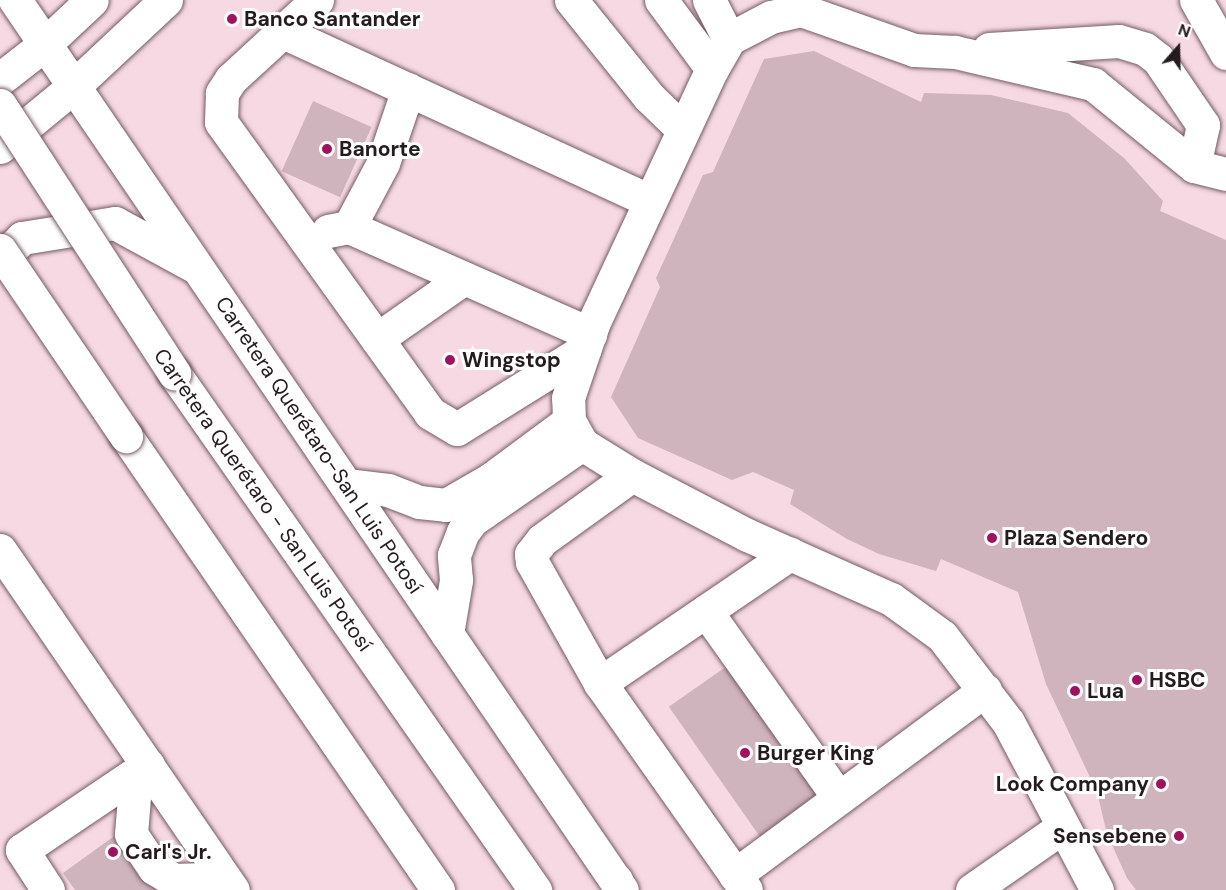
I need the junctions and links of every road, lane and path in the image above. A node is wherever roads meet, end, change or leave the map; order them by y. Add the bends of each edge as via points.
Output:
1 (15, 0) edge
2 (92, 0) edge
3 (166, 0) edge
4 (317, 0) edge
5 (571, 0) edge
6 (661, 0) edge
7 (709, 0) edge
8 (849, 0) edge
9 (1196, 0) edge
10 (798, 5) edge
11 (283, 32) junction
12 (874, 38) junction
13 (729, 39) junction
14 (45, 44) junction
15 (955, 52) junction
16 (1226, 53) edge
17 (712, 69) junction
18 (0, 79) edge
19 (74, 86) junction
20 (408, 89) junction
21 (0, 105) edge
22 (682, 129) junction
23 (0, 147) edge
24 (1216, 173) edge
25 (649, 201) junction
26 (295, 225) junction
27 (349, 227) junction
28 (0, 250) edge
29 (0, 260) edge
30 (199, 268) junction
31 (464, 278) junction
32 (377, 339) junction
33 (587, 342) junction
34 (576, 432) junction
35 (632, 476) junction
36 (346, 485) junction
37 (0, 550) edge
38 (790, 554) junction
39 (706, 611) junction
40 (447, 634) junction
41 (600, 683) junction
42 (986, 690) junction
43 (142, 769) junction
44 (839, 798) junction
45 (1061, 828) junction
46 (740, 882) edge
47 (619, 887) edge
48 (1093, 889) edge
49 (48, 890) edge
50 (231, 890) edge
51 (438, 890) edge
52 (535, 890) edge
53 (972, 890) edge

1 - 14 main road, Carretera Querétaro-San Luis Potosí
2 - 14 main road
3 - 19 main road
4 - 11 main road
5 - 22 main road via 649,97
6 - 17 main road
7 - 13 main road
8 - 12 main road
9 - 16 main road
10 - 12 main road
10 - 13 main road
11 - 20 main road
11 - 26 main road via 231,80 222,93 220,109 221,122
12 - 15 main road via 914,50
13 - 17 main road
14 - 18 main road
14 - 19 main road, Carretera Querétaro-San Luis Potosí
15 - 24 main road via 1093,84
15 - 24 main road via 1119,41 1145,49 1158,59 1203,125
17 - 22 main road
19 - 23 main road
19 - 30 main road, Carretera Querétaro-San Luis Potosí
20 - 25 main road
20 - 27 main road via 383,163
21 - 52 main road, Carretera Querétaro - San Luis Potosí, bridge via 174,373
22 - 25 main road
25 - 33 main road
26 - 27 main road via 327,231
26 - 32 main road
27 - 31 main road
28 - 51 main road, bridge
29 - 30 main road via 22,238 115,223
30 - 36 main road, Carretera Querétaro-San Luis Potosí
31 - 32 main road
31 - 33 main road
32 - 33 main road via 430,413 457,429
33 - 34 main road via 568,398
34 - 35 main road
34 - 36 main road via 446,505 419,502 388,490
34 - 40 main road via 472,520 463,532 454,555 456,580
35 - 38 main road
35 - 41 main road via 542,540 531,554 535,572 565,617
36 - 40 main road, Carretera Querétaro-San Luis Potosí
37 - 43 main road
38 - 39 main road
38 - 42 main road via 867,586 912,612 942,636
39 - 41 main road
39 - 44 main road
40 - 47 main road, Carretera Querétaro-San Luis Potosí
41 - 46 main road
42 - 44 main road
42 - 45 main road via 1008,722
43 - 49 main road via 22,850
43 - 50 main road
43 - 50 main road via 131,834 154,868 174,880 204,879
44 - 46 main road
45 - 48 main road
45 - 53 main road

